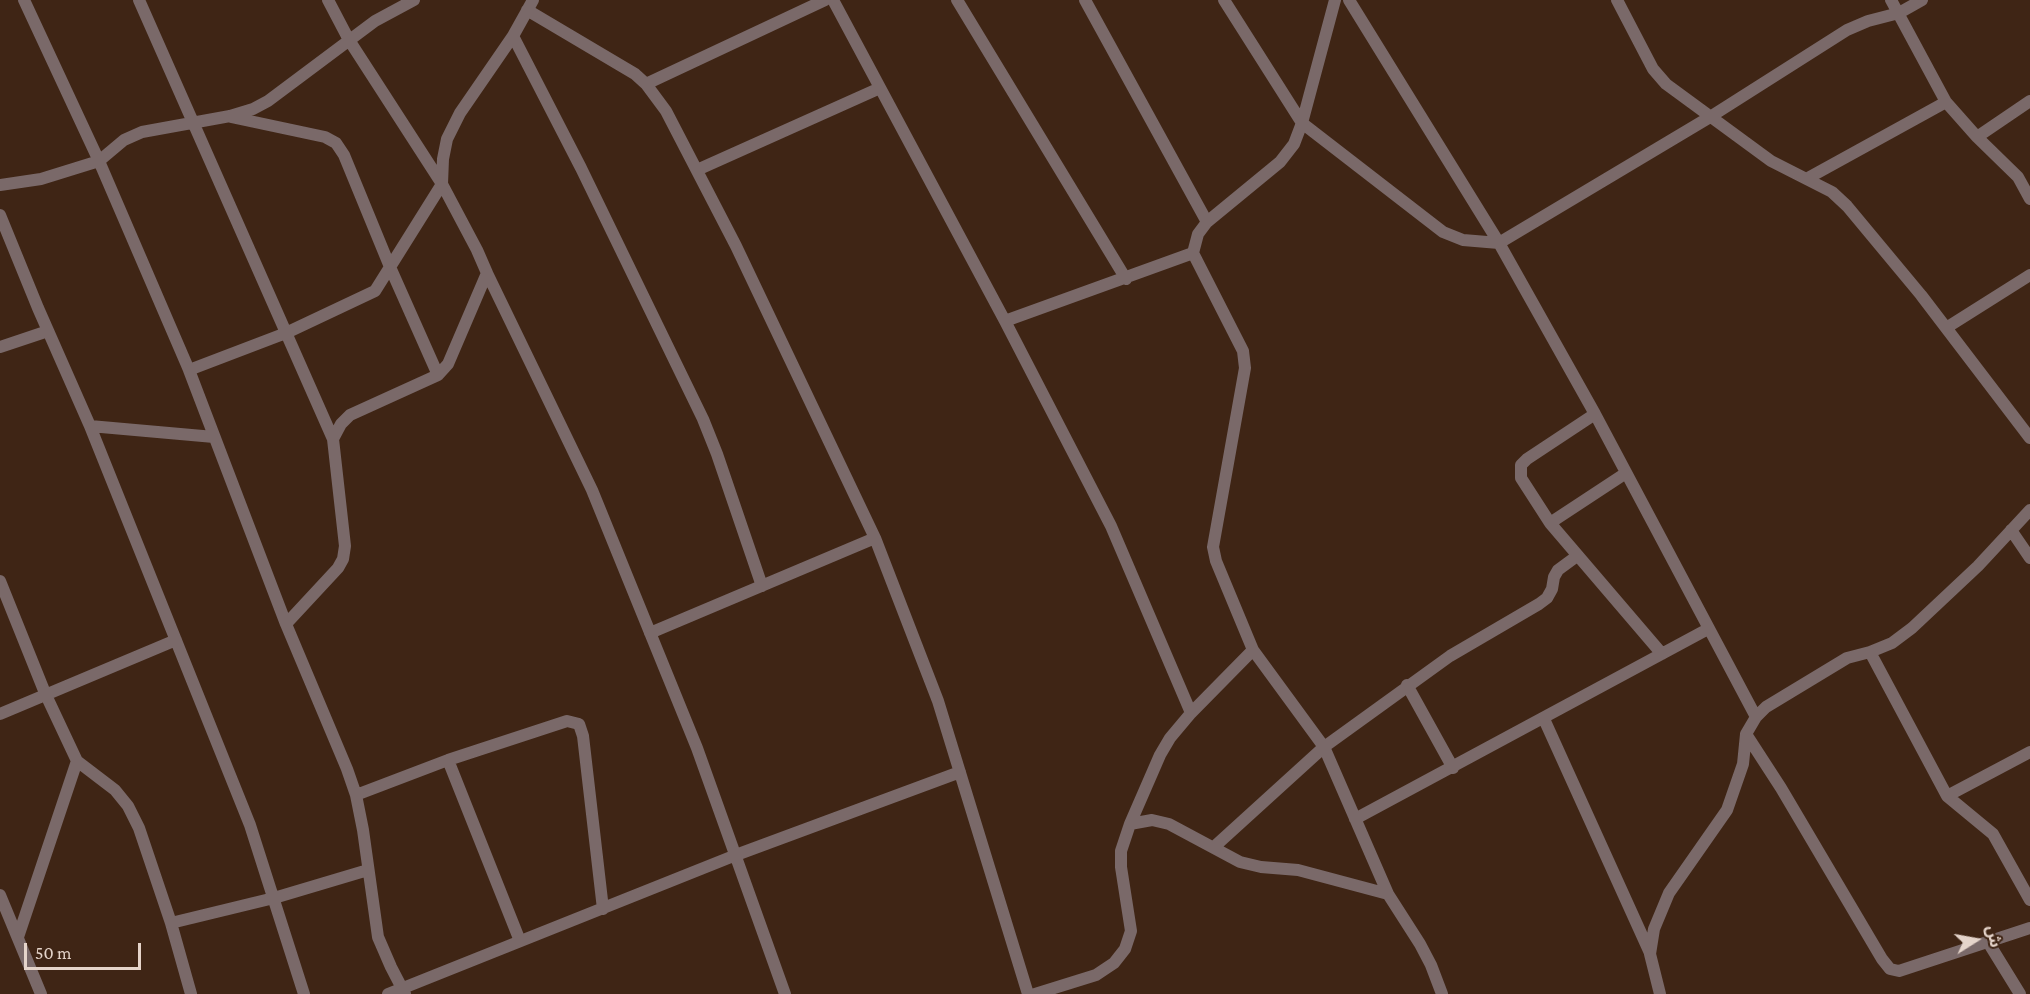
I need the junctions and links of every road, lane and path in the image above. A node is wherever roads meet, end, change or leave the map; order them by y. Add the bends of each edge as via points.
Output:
1 (24, 0) edge
2 (139, 0) edge
3 (328, 0) edge
4 (414, 0) edge
5 (825, 0) edge
6 (832, 0) edge
7 (957, 0) edge
8 (1085, 0) edge
9 (1224, 0) edge
10 (1335, 0) edge
11 (1349, 0) edge
12 (1617, 0) edge
13 (1891, 0) edge
14 (1922, 0) edge
15 (530, 5) edge
16 (1899, 13) junction
17 (513, 36) junction
18 (349, 40) junction
19 (646, 84) junction
20 (880, 88) junction
21 (2030, 101) edge
22 (1946, 102) junction
23 (230, 116) junction
24 (1710, 117) junction
25 (195, 122) junction
26 (1302, 123) junction
27 (1977, 137) junction
28 (99, 161) junction
29 (697, 170) junction
30 (1808, 178) junction
31 (442, 184) junction
32 (0, 185) edge
33 (2030, 199) edge
34 (0, 215) edge
35 (1207, 222) junction
36 (1499, 243) junction
37 (1193, 253) junction
38 (390, 267) junction
39 (487, 273) junction
40 (2030, 275) edge
41 (1126, 279) junction
42 (1005, 321) junction
43 (1946, 327) junction
44 (48, 330) junction
45 (286, 333) junction
46 (0, 347) edge
47 (189, 370) junction
48 (438, 375) junction
49 (1595, 414) junction
50 (90, 426) junction
51 (214, 437) junction
52 (2030, 438) edge
53 (333, 439) junction
54 (1626, 473) junction
55 (2030, 510) edge
56 (1550, 523) junction
57 (2011, 530) junction
58 (875, 538) junction
59 (1577, 556) junction
60 (2030, 558) edge
61 (0, 581) edge
62 (762, 586) junction
63 (286, 624) junction
64 (1708, 629) junction
65 (650, 633) junction
66 (176, 640) junction
67 (1253, 650) junction
68 (1870, 652) junction
69 (1662, 654) junction
70 (1407, 685) junction
71 (45, 693) junction
72 (1191, 713) junction
73 (0, 714) edge
74 (1756, 717) junction
75 (1544, 719) junction
76 (1746, 734) junction
77 (1324, 747) junction
78 (2030, 752) edge
79 (448, 760) junction
80 (77, 762) junction
81 (1453, 768) junction
82 (960, 772) junction
83 (356, 795) junction
84 (1947, 796) junction
85 (1355, 819) junction
86 (1130, 824) junction
87 (1214, 847) junction
88 (736, 855) junction
89 (368, 870) junction
90 (1388, 894) junction
91 (0, 895) edge
92 (274, 897) junction
93 (2030, 900) edge
94 (603, 909) junction
95 (171, 923) junction
96 (2030, 928) edge
97 (18, 936) junction
98 (520, 941) junction
99 (1988, 942) junction
100 (1650, 954) junction
101 (403, 991) edge
102 (42, 994) edge
103 (191, 994) edge
104 (304, 994) edge
105 (388, 994) edge
106 (785, 994) edge
107 (1028, 994) edge
108 (1035, 994) edge
109 (1442, 994) edge
110 (1660, 994) edge
111 (2020, 994) edge

1 - 28 street
2 - 25 street
3 - 18 street
4 - 18 street
5 - 19 street
6 - 20 street
7 - 41 street
8 - 35 street
9 - 26 street
10 - 26 street
11 - 36 street
12 - 24 street via 1653,69 1666,84
13 - 16 street
14 - 16 street
15 - 17 street
15 - 19 street
16 - 22 street
16 - 24 street via 1847,30
17 - 31 street via 459,113 447,138
17 - 62 street via 703,419
18 - 23 street via 268,100
18 - 31 street
19 - 29 street via 666,111
20 - 29 street
20 - 42 street
21 - 27 street
22 - 27 street
22 - 30 street
23 - 25 street
23 - 38 street via 325,137 336,143
24 - 30 street via 1771,161
24 - 36 street
25 - 28 street via 142,132 124,140
25 - 45 street
26 - 35 street via 1294,144 1280,162
26 - 36 street via 1443,232 1463,240
27 - 33 street via 2018,177
28 - 32 street via 41,179
28 - 47 street
29 - 58 street
30 - 43 street via 1848,206
31 - 38 street
31 - 39 street
34 - 44 street
35 - 37 street via 1198,234
36 - 49 street
37 - 41 street
37 - 67 street via 1243,351 1242,392 1214,547 1216,561
38 - 45 street via 375,291
38 - 48 street
39 - 48 street via 448,364
39 - 65 street via 592,490
40 - 43 street
41 - 42 street
42 - 72 street via 1112,526
43 - 52 street
44 - 46 street
44 - 50 street
45 - 47 street
45 - 53 street
47 - 51 street
48 - 53 street via 350,415
49 - 54 street
49 - 56 street via 1521,465 1521,477
50 - 51 street
50 - 66 street
51 - 63 street
53 - 63 street via 345,546 343,559
54 - 56 street
54 - 64 street
55 - 57 street
56 - 59 street
57 - 60 street
57 - 68 street via 1912,628 1892,643
58 - 62 street
58 - 82 street via 938,701
59 - 69 street
59 - 70 street via 1558,570 1547,598
61 - 71 street
62 - 65 street
63 - 83 street
64 - 69 street
64 - 74 street
65 - 88 street
66 - 71 street
66 - 92 street via 250,825
67 - 72 street
67 - 77 street
68 - 74 street via 1847,658
68 - 84 street
69 - 75 street
70 - 77 street
70 - 81 street
71 - 73 street
71 - 80 street
72 - 86 street via 1160,755
74 - 76 street
75 - 81 street
75 - 100 street
76 - 99 street via 1890,969 1899,971
76 - 100 street via 1743,764 1727,810 1669,893 1654,928
77 - 85 street
77 - 87 street
78 - 84 street
79 - 83 street
79 - 94 street via 567,721 579,724 584,736
79 - 98 street
80 - 95 street via 115,790 128,806
80 - 97 street
81 - 85 street
82 - 88 street
82 - 107 street
83 - 89 street
84 - 93 street via 1993,834
85 - 90 street
86 - 87 street via 1152,820 1169,824
86 - 108 street via 1121,851 1131,931 1125,949 1114,963 1096,975
87 - 90 street via 1240,862 1298,870
88 - 94 street
88 - 106 street
89 - 92 street
89 - 101 street via 378,937
90 - 109 street via 1420,944
91 - 97 street
92 - 95 street
92 - 104 street
94 - 98 street
95 - 103 street
96 - 99 street
97 - 102 street
98 - 101 street
99 - 111 street
100 - 110 street
101 - 105 street

